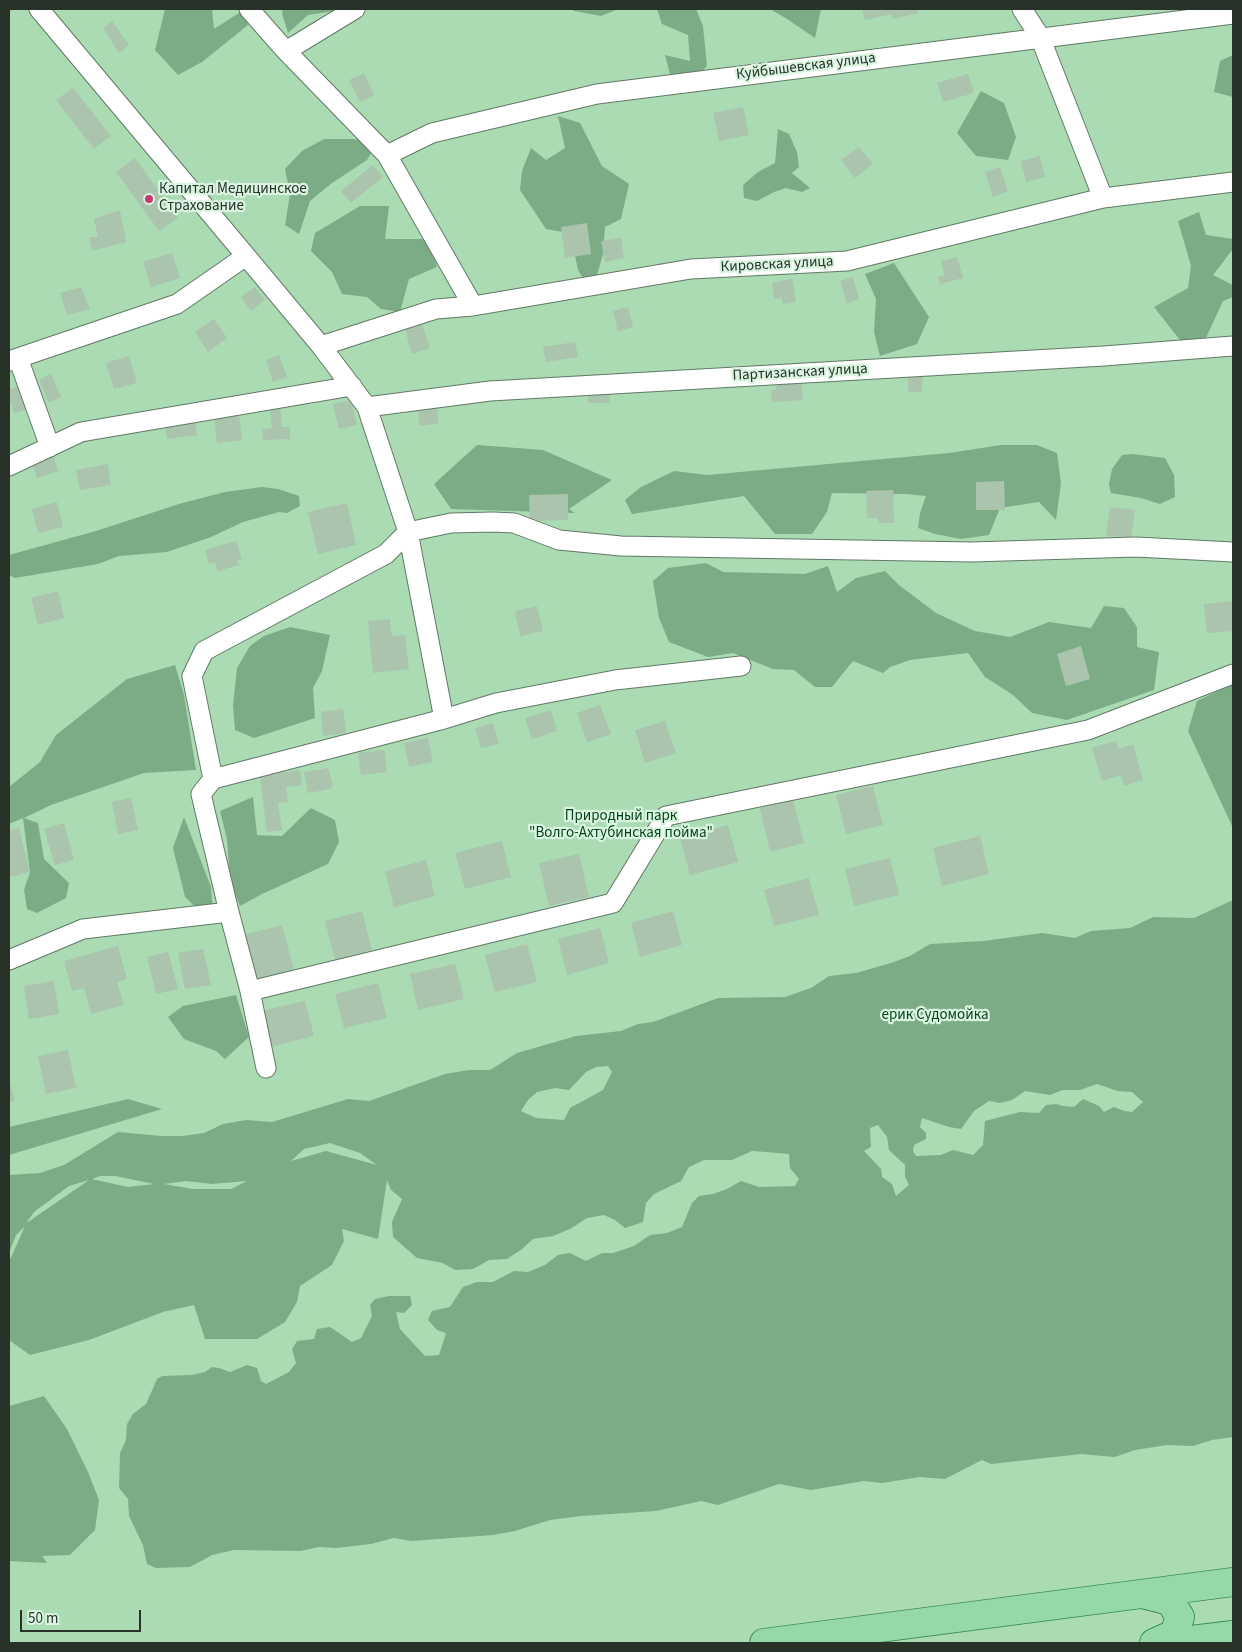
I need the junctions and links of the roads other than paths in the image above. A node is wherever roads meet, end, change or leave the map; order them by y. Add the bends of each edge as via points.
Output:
1 (39, 9) edge
2 (249, 9) edge
3 (355, 9) edge
4 (1022, 9) edge
5 (1233, 14) edge
6 (1040, 38) junction
7 (286, 52) junction
8 (387, 155) junction
9 (1233, 182) edge
10 (1103, 198) junction
11 (246, 256) junction
12 (473, 306) junction
13 (321, 346) junction
14 (1233, 346) edge
15 (13, 360) edge
16 (352, 386) junction
17 (367, 407) junction
18 (50, 447) junction
19 (9, 466) edge
20 (408, 532) junction
21 (1233, 552) edge
22 (741, 666) dead end
23 (1233, 674) edge
24 (444, 719) junction
25 (213, 779) junction
26 (229, 912) junction
27 (9, 960) edge
28 (250, 990) junction
29 (266, 1068) dead end
30 (1233, 1582) edge
31 (1141, 1594) junction
32 (1233, 1635) edge
33 (764, 1643) edge
34 (1154, 1643) edge
35 (1167, 1643) edge

1 - 11 street
2 - 7 street
3 - 7 street
4 - 6 street
5 - 6 street, Куйбышевская улица
6 - 8 street, Куйбышевская улица via 597,94 432,133
6 - 10 street
7 - 8 street
8 - 12 street
9 - 10 street, Кировская улица
10 - 12 street, Кировская улица via 848,261 691,269
11 - 13 street
11 - 15 street via 177,304
12 - 13 street, Кировская улица via 436,309
13 - 16 street
14 - 17 street, Партизанская улица via 490,391
15 - 18 street
16 - 17 street
16 - 18 street via 81,432
17 - 20 street
18 - 19 street
20 - 21 street via 451,523 493,522 514,524 559,540 622,546 972,552 1136,547
20 - 24 street
20 - 25 street via 386,554 204,651 192,676
22 - 24 street via 615,680 496,703
23 - 28 street via 1088,730 666,816 613,903
24 - 25 street
25 - 26 street via 201,794
26 - 27 street via 83,929
26 - 28 street
28 - 29 street
30 - 31 main road
31 - 33 main road
31 - 34 main road via 1170,1601 1180,1617 1174,1634
32 - 35 main road

